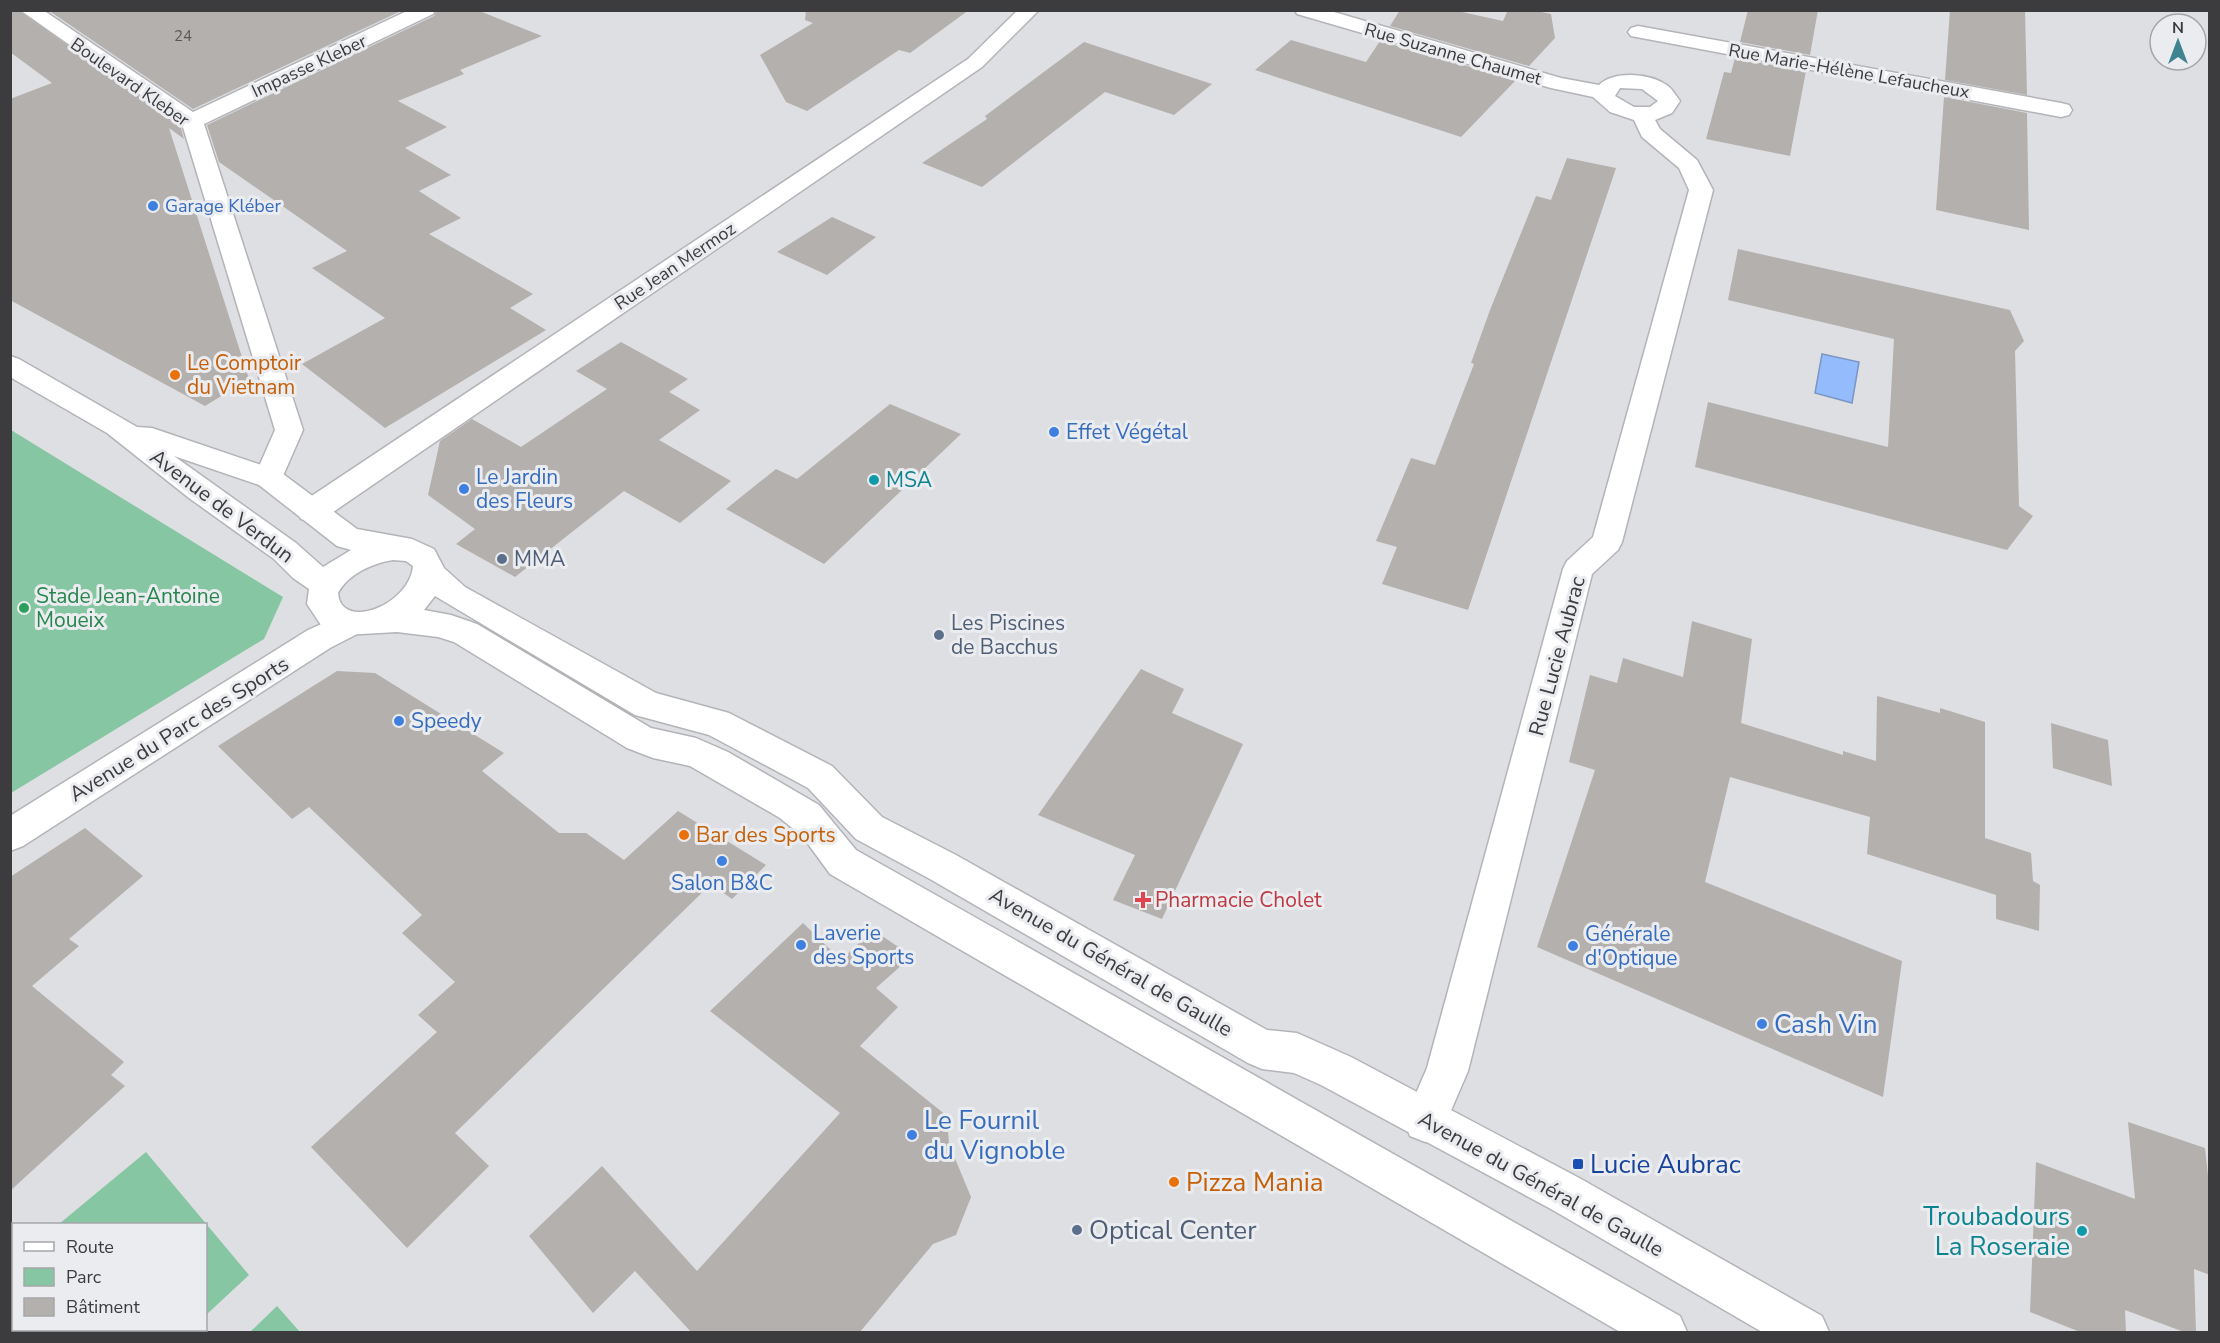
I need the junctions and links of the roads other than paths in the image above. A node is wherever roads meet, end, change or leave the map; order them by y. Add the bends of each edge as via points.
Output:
1 (29, 10) edge
2 (426, 10) edge
3 (1030, 10) edge
4 (1304, 10) edge
5 (1646, 10) edge
6 (1638, 32) junction
7 (1631, 66) junction
8 (1604, 92) junction
9 (2061, 110) dead end
10 (1642, 114) junction
11 (192, 121) junction
12 (10, 365) edge
13 (117, 426) junction
14 (269, 478) junction
15 (312, 511) junction
16 (396, 549) junction
17 (430, 574) junction
18 (327, 585) junction
19 (366, 622) junction
20 (10, 835) edge
21 (1425, 1121) junction
22 (1664, 1332) edge
23 (1806, 1332) edge

1 - 11 street, Boulevard Kleber
2 - 11 street, Impasse Kleber
3 - 15 street, Rue Jean Mermoz via 975,63
4 - 8 street, Rue Suzanne Chaumet via 1558,84
5 - 6 street
6 - 7 street
6 - 9 street, Rue Marie-Hélène Lefaucheux
7 - 8 street
7 - 10 street via 1669,101 1662,110
8 - 10 street via 1614,106
10 - 21 street, Rue Lucie Aubrac via 1650,132 1689,165 1701,190 1607,542 1578,569 1448,1071
11 - 14 street, Boulevard Kleber via 289,430
12 - 13 street, Avenue de Verdun
13 - 14 street, Avenue de Verdun
13 - 18 street, Avenue de Verdun
14 - 15 street, Avenue de Verdun
15 - 16 street, Avenue de Verdun via 348,538
16 - 17 street via 414,552 426,561
16 - 18 street via 356,558
17 - 19 street via 426,589 412,604
17 - 21 street, Avenue du Général de Gaulle via 454,595 647,705 717,723 820,777 869,828 1262,1049 1297,1053
18 - 19 street via 323,598 334,619
19 - 20 street, Avenue du Parc des Sports via 319,639
19 - 22 street via 451,627 644,740 697,754 807,817 843,862
21 - 23 street, Avenue du Général de Gaulle via 1566,1194

